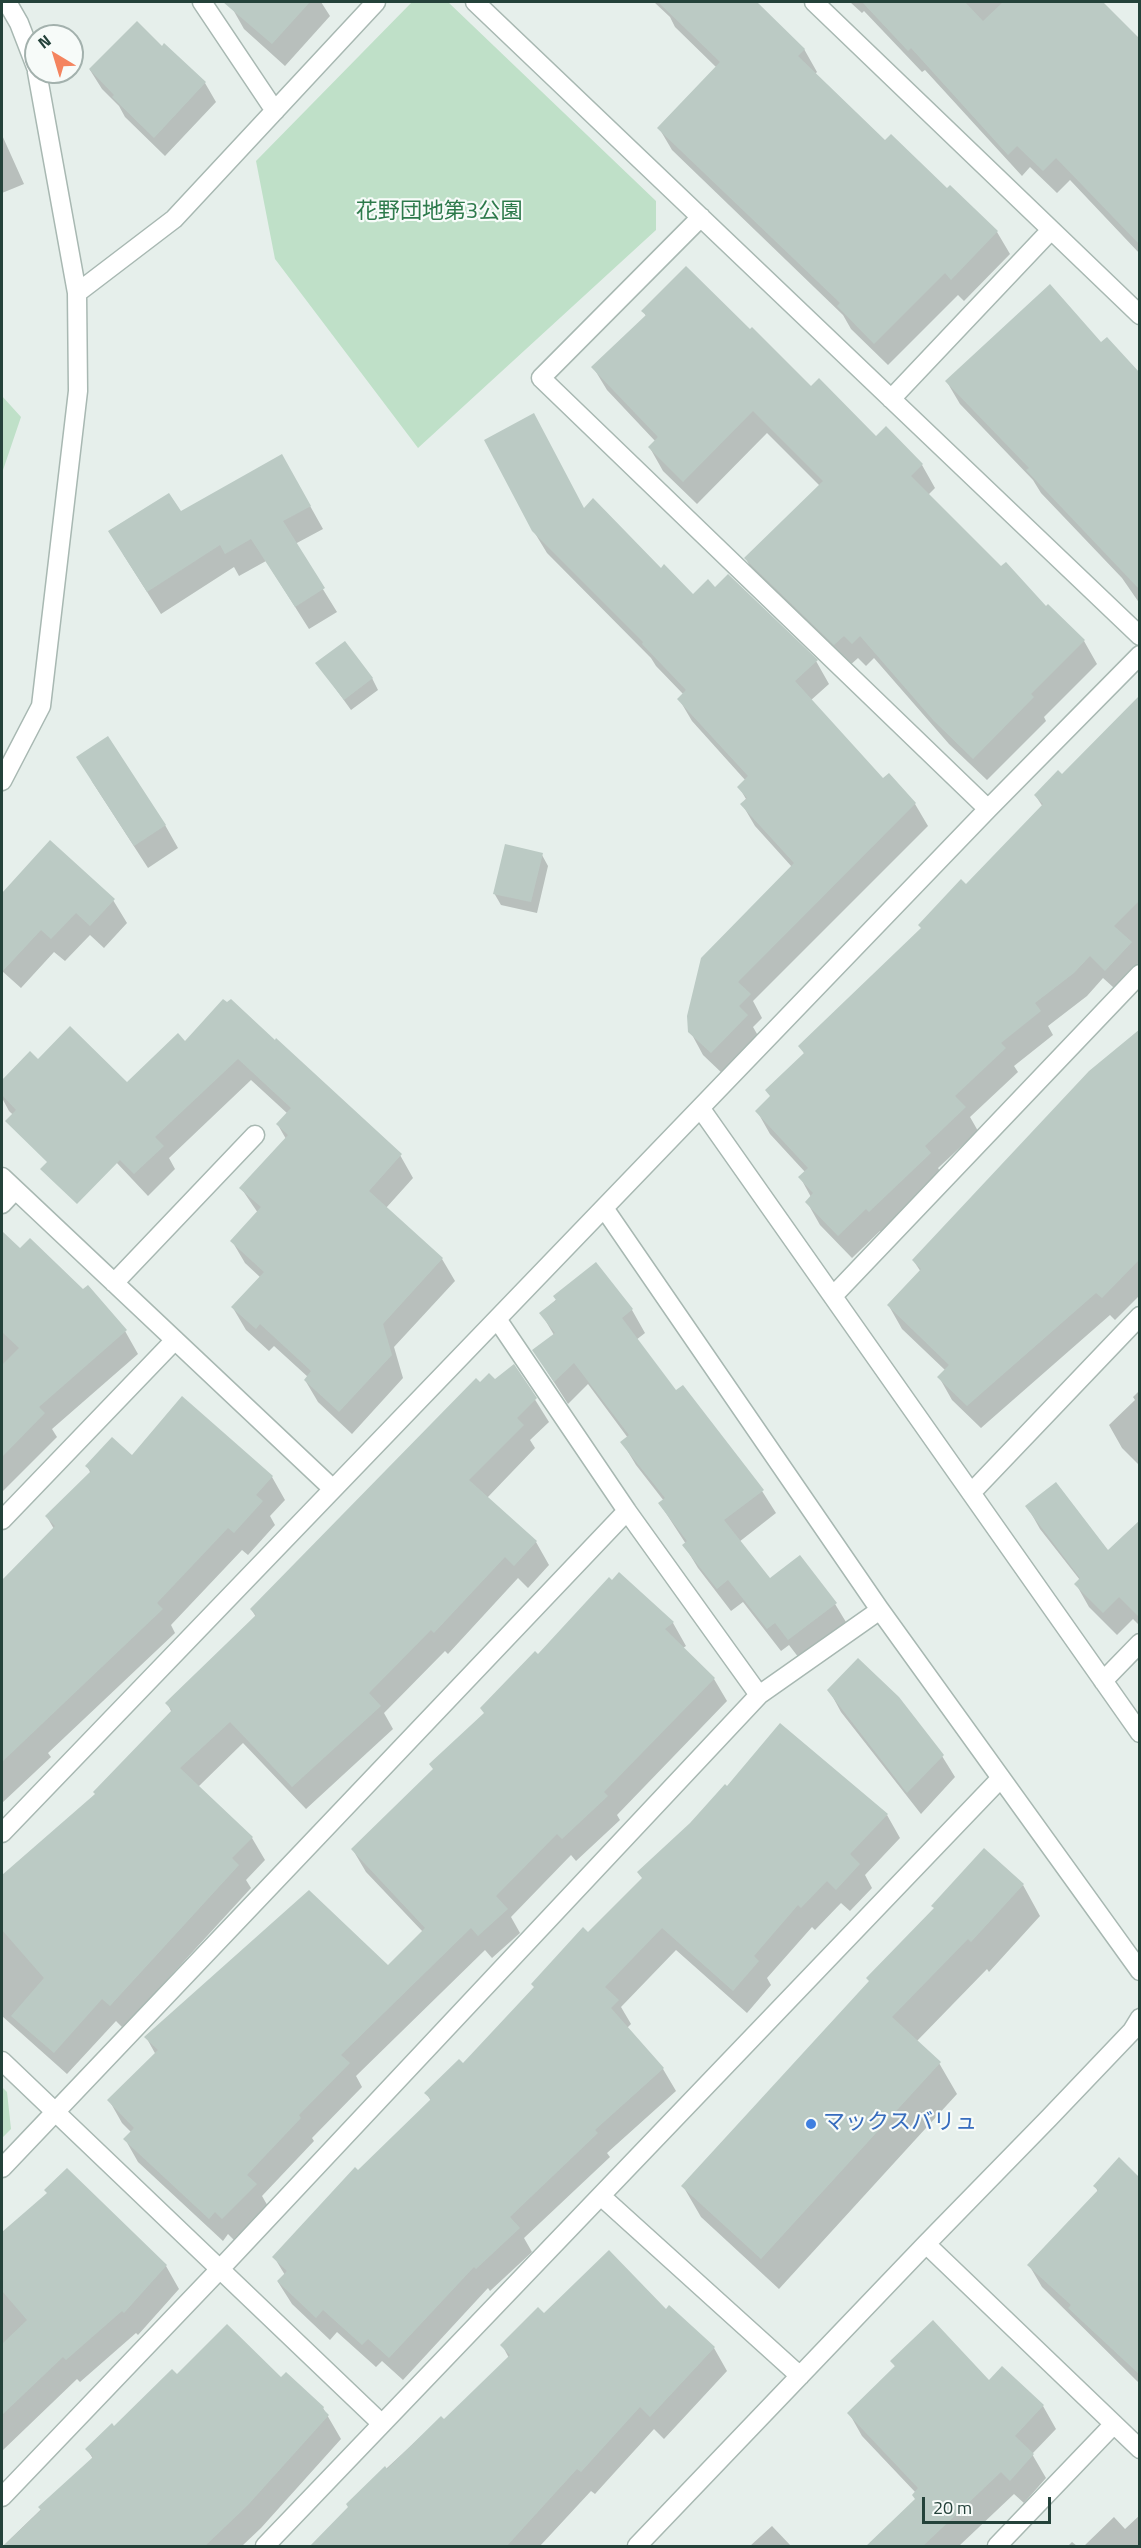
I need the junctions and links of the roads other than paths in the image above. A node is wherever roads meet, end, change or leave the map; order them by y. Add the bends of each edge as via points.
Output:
1 (7, 2) edge
2 (202, 2) edge
3 (376, 2) edge
4 (475, 2) edge
5 (814, 2) edge
6 (24, 34) edge
7 (39, 84) edge
8 (275, 111) junction
9 (701, 217) junction
10 (1051, 230) junction
11 (77, 293) junction
12 (1140, 315) edge
13 (891, 399) junction
14 (1140, 636) edge
15 (1140, 655) edge
16 (2, 781) edge
17 (988, 808) junction
18 (1140, 974) edge
19 (701, 1109) junction
20 (255, 1135) dead end
21 (2, 1177) edge
22 (15, 1190) junction
23 (2, 1204) edge
24 (604, 1208) junction
25 (114, 1283) junction
26 (833, 1296) junction
27 (1140, 1317) edge
28 (497, 1318) junction
29 (176, 1340) junction
30 (333, 1489) junction
31 (971, 1493) junction
32 (627, 1511) junction
33 (2, 1520) edge
34 (880, 1610) junction
35 (1140, 1644) edge
36 (1103, 1681) junction
37 (759, 1695) junction
38 (1140, 1733) edge
39 (1000, 1779) junction
40 (2, 1833) edge
41 (1140, 1971) edge
42 (1137, 2032) edge
43 (2, 2061) edge
44 (56, 2112) junction
45 (2, 2168) edge
46 (602, 2197) junction
47 (926, 2244) junction
48 (221, 2268) junction
49 (800, 2376) junction
50 (382, 2424) junction
51 (1114, 2424) junction
52 (1140, 2449) edge
53 (2, 2497) edge
54 (265, 2547) edge
55 (637, 2547) edge
56 (997, 2547) edge

1 - 6 street
2 - 8 street
3 - 8 street
4 - 9 street
5 - 10 street
7 - 11 street
8 - 11 street via 174,219
9 - 13 street
9 - 17 street via 541,378
10 - 12 street
10 - 13 street
11 - 16 street via 78,391 41,706
13 - 14 street
15 - 17 street
17 - 19 street
18 - 26 street
19 - 24 street
19 - 26 street
20 - 25 street
21 - 22 street
22 - 23 street
22 - 25 street
24 - 28 street
24 - 34 street
25 - 29 street
26 - 31 street
27 - 31 street
28 - 30 street
28 - 32 street
29 - 30 street
29 - 33 street
30 - 40 street
31 - 36 street
32 - 37 street
32 - 44 street
34 - 37 street
34 - 39 street
35 - 36 street
36 - 38 street
37 - 48 street
39 - 41 street
39 - 46 street
42 - 47 street
43 - 44 street
44 - 45 street
44 - 48 street
46 - 49 street
46 - 50 street
47 - 49 street
47 - 51 street
48 - 50 street
48 - 53 street
49 - 55 street
50 - 54 street
51 - 52 street
51 - 56 street

